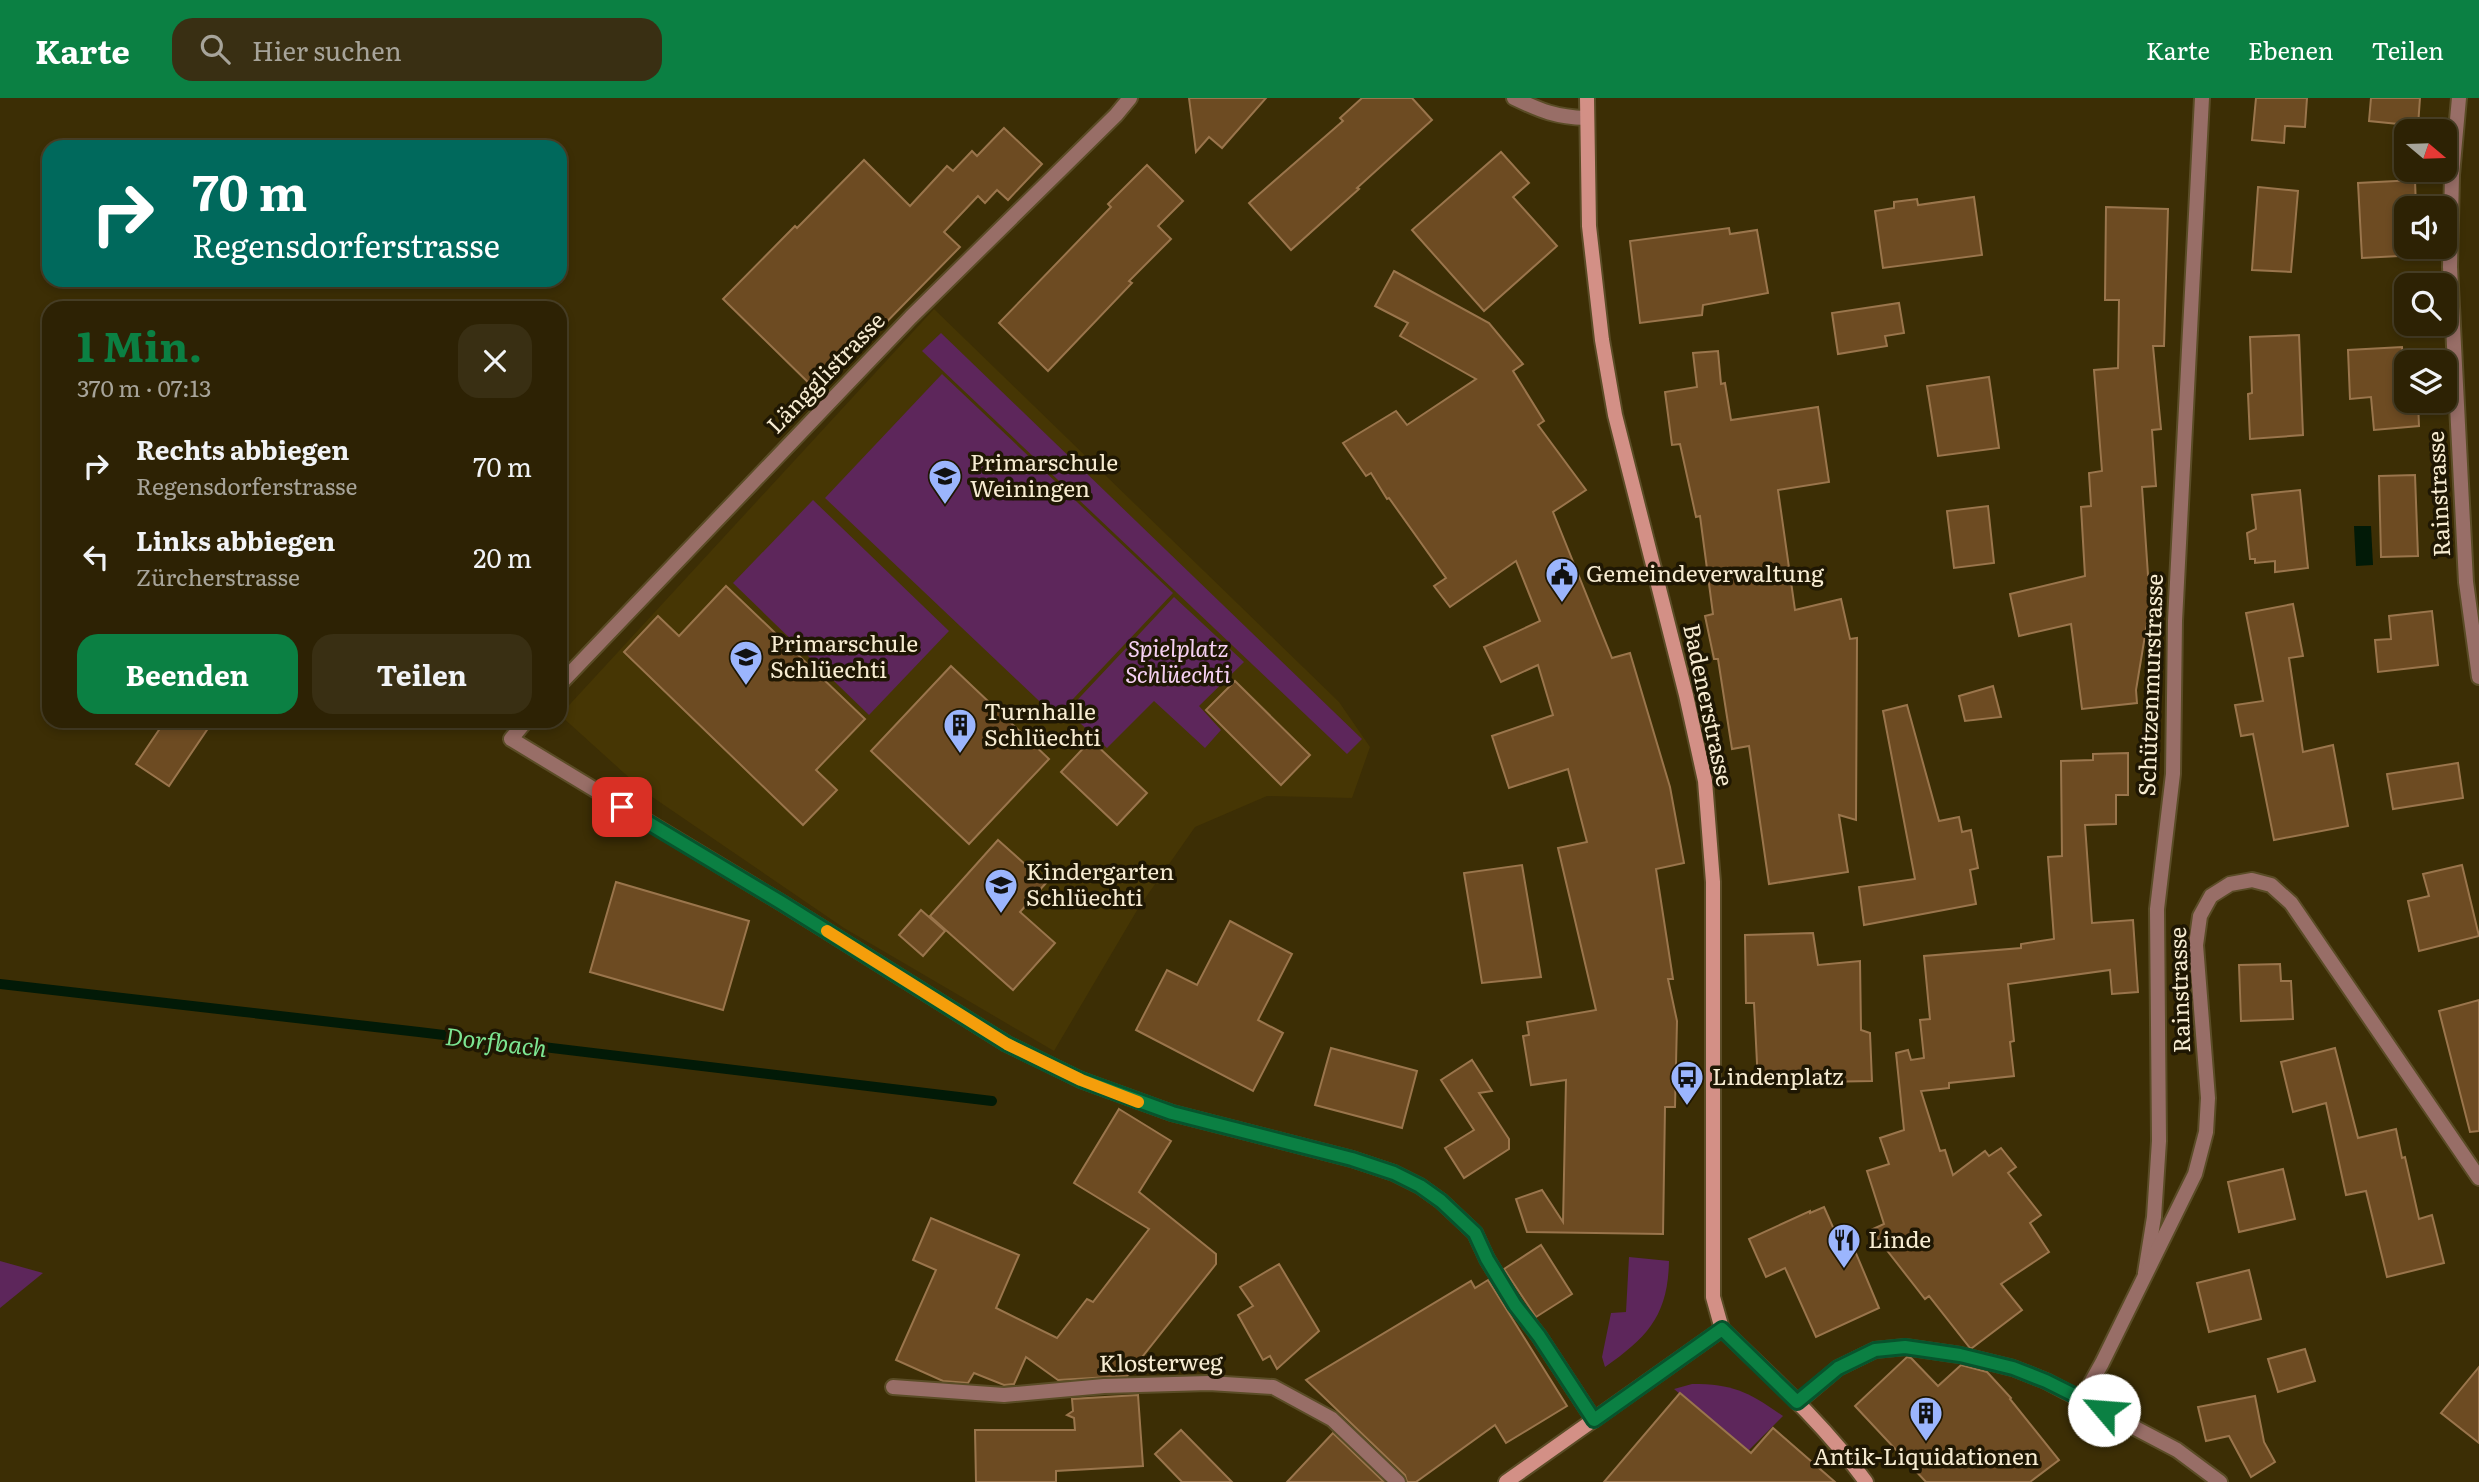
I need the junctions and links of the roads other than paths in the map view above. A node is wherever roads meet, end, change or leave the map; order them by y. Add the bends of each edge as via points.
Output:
1 (1130, 98) edge
2 (1514, 98) edge
3 (1587, 98) edge
4 (2202, 98) edge
5 (2459, 98) edge
6 (1586, 118) junction
7 (567, 677) edge
8 (2479, 677) edge
9 (520, 728) edge
10 (2479, 1178) edge
11 (2146, 1273) junction
12 (1722, 1329) junction
13 (893, 1387) dead end
14 (2082, 1399) junction
15 (1797, 1402) junction
16 (1594, 1420) junction
17 (1398, 1482) edge
18 (1506, 1482) edge
19 (1866, 1482) edge
20 (2220, 1482) edge

1 - 7 street, Längglistrasse via 911,317
2 - 6 street via 1544,113
3 - 6 street, Badenerstrasse
4 - 11 street, Schützenmurstrasse via 2176,607 2174,774 2157,909 2160,1141
5 - 8 street, Rainstrasse via 2450,267 2466,582
6 - 12 street, Badenerstrasse via 1589,226 1615,415 1705,781 1713,882 1713,1297
9 - 16 street via 511,739 1007,1044 1081,1080 1172,1113 1352,1159 1420,1186 1475,1233 1515,1305
10 - 11 street, Rainstrasse via 2291,903 2270,884 2252,880 2230,884 2211,896 2200,916 2196,945 2208,1098 2206,1132 2195,1174
11 - 14 street, Rainstrasse
12 - 15 street
12 - 16 street
13 - 17 street, Klosterweg via 1004,1395 1209,1382 1273,1387 1332,1419
14 - 15 street via 2013,1368 1905,1347 1875,1350 1838,1368
14 - 20 street via 2177,1450
15 - 19 street
16 - 18 street

